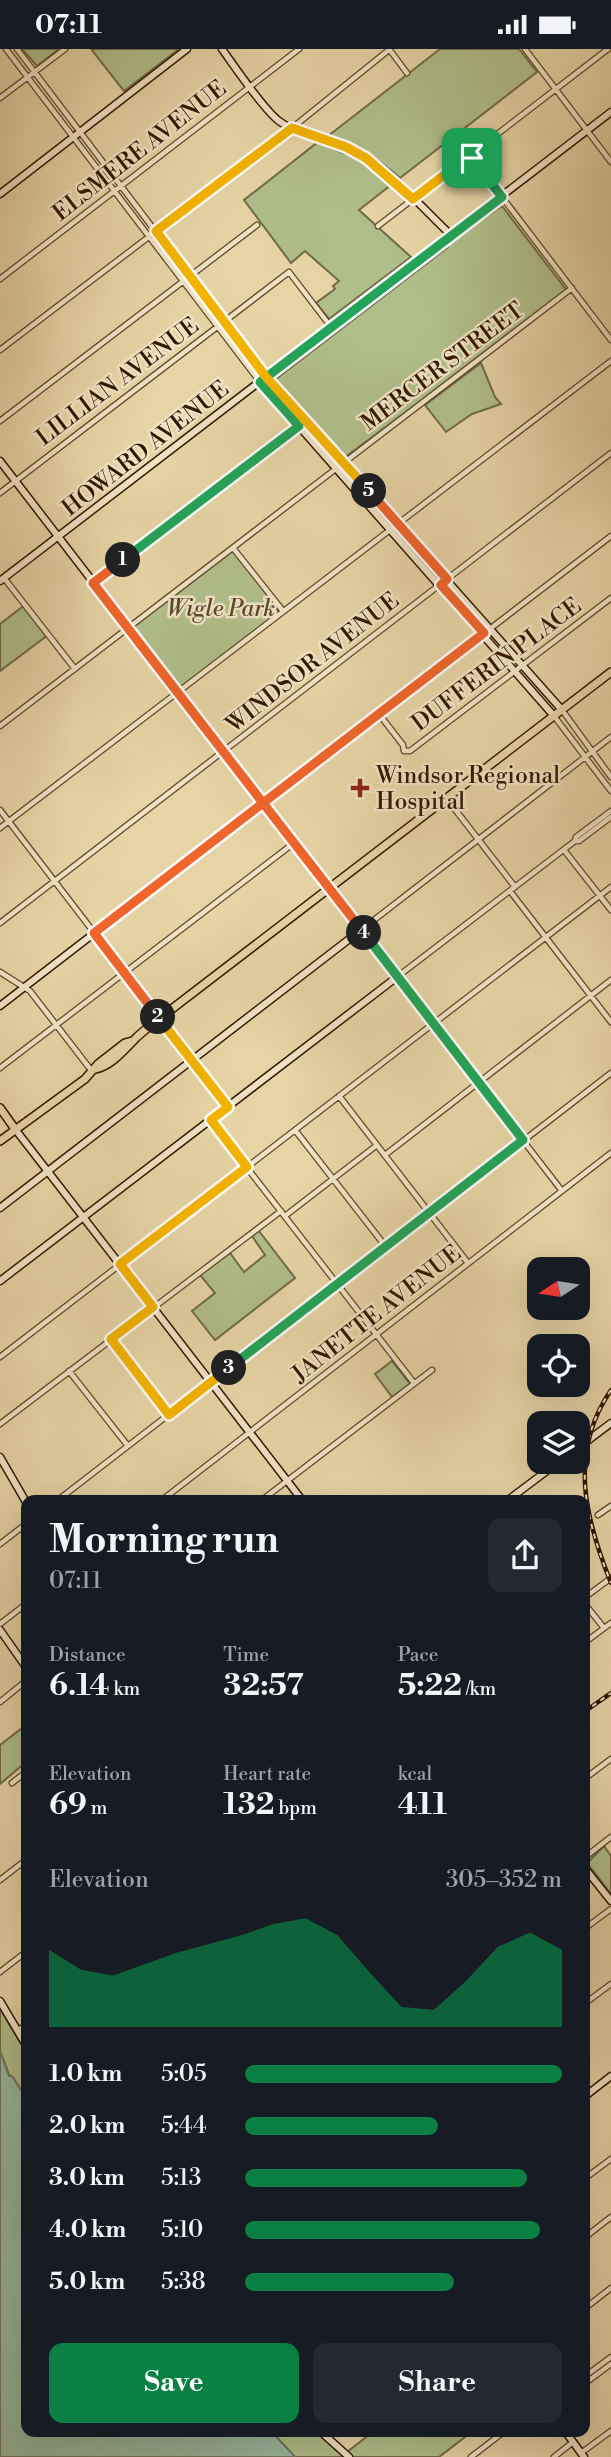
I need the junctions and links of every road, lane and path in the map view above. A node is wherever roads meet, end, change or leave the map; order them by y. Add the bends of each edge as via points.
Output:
1 (6, 49) edge
2 (17, 49) edge
3 (65, 49) edge
4 (187, 49) edge
5 (222, 49) edge
6 (299, 49) edge
7 (389, 49) edge
8 (525, 49) edge
9 (608, 49) edge
10 (35, 72) junction
11 (407, 73) dead end
12 (27, 77) junction
13 (250, 86) junction
14 (556, 89) junction
15 (0, 98) edge
16 (58, 102) junction
17 (50, 107) junction
18 (611, 112) edge
19 (292, 128) junction
20 (587, 131) junction
21 (80, 132) junction
22 (73, 137) junction
23 (470, 155) junction
24 (100, 158) junction
25 (611, 162) edge
26 (93, 164) junction
27 (121, 186) junction
28 (114, 191) junction
29 (0, 194) edge
30 (502, 197) junction
31 (413, 199) junction
32 (139, 209) junction
33 (132, 215) junction
34 (257, 225) dead end
35 (378, 226) dead end
36 (156, 231) junction
37 (452, 235) junction
38 (149, 237) junction
39 (173, 254) junction
40 (166, 259) junction
41 (190, 277) junction
42 (0, 279) edge
43 (183, 282) junction
44 (572, 288) junction
45 (224, 321) junction
46 (217, 327) junction
47 (331, 327) junction
48 (611, 339) edge
49 (0, 350) edge
50 (611, 361) edge
51 (263, 380) junction
52 (307, 420) junction
53 (0, 421) edge
54 (299, 426) junction
55 (611, 453) edge
56 (0, 461) edge
57 (344, 463) junction
58 (337, 469) junction
59 (15, 481) junction
60 (0, 493) edge
61 (398, 524) junction
62 (391, 529) junction
63 (611, 536) edge
64 (58, 537) junction
65 (233, 548) junction
66 (447, 579) junction
67 (2, 580) edge
68 (93, 583) junction
69 (441, 585) junction
70 (611, 598) edge
71 (283, 611) junction
72 (128, 628) junction
73 (490, 629) junction
74 (484, 633) junction
75 (523, 665) junction
76 (75, 669) junction
77 (516, 670) junction
78 (611, 673) edge
79 (177, 692) junction
80 (562, 710) junction
81 (379, 714) junction
82 (554, 716) junction
83 (0, 726) edge
84 (611, 737) edge
85 (224, 752) junction
86 (593, 753) junction
87 (586, 758) junction
88 (611, 777) edge
89 (611, 791) edge
90 (447, 799) junction
91 (263, 803) junction
92 (0, 810) edge
93 (611, 811) edge
94 (611, 817) edge
95 (8, 821) junction
96 (0, 828) edge
97 (479, 840) junction
98 (575, 841) junction
99 (294, 842) junction
100 (564, 850) junction
101 (55, 881) junction
102 (611, 887) edge
103 (330, 888) junction
104 (512, 889) junction
105 (600, 895) junction
106 (611, 910) edge
107 (0, 923) edge
108 (361, 930) junction
109 (94, 933) junction
110 (546, 937) junction
111 (0, 972) edge
112 (124, 972) junction
113 (397, 977) junction
114 (611, 980) edge
115 (24, 988) junction
116 (591, 996) junction
117 (0, 1006) edge
118 (160, 1019) junction
119 (611, 1022) edge
120 (433, 1024) junction
121 (56, 1025) junction
122 (191, 1060) junction
123 (0, 1068) edge
124 (92, 1071) junction
125 (611, 1073) edge
126 (478, 1083) junction
127 (339, 1096) junction
128 (228, 1107) junction
129 (0, 1108) edge
130 (211, 1120) junction
131 (15, 1129) junction
132 (295, 1130) junction
133 (523, 1140) junction
134 (0, 1141) edge
135 (377, 1145) junction
136 (611, 1153) edge
137 (384, 1155) junction
138 (247, 1167) junction
139 (48, 1171) junction
140 (333, 1178) junction
141 (562, 1191) junction
142 (0, 1208) edge
143 (283, 1213) junction
144 (429, 1213) junction
145 (84, 1217) junction
146 (386, 1247) junction
147 (468, 1263) junction
148 (120, 1264) junction
149 (0, 1281) edge
150 (338, 1284) junction
151 (153, 1307) junction
152 (376, 1334) junction
153 (111, 1339) junction
154 (0, 1357) edge
155 (432, 1370) dead end
156 (69, 1371) junction
157 (211, 1382) junction
158 (414, 1383) junction
159 (169, 1415) junction
160 (0, 1424) edge
161 (608, 1425) edge
162 (250, 1432) junction
163 (611, 1434) edge
164 (590, 1439) edge
165 (128, 1446) junction
166 (0, 1457) edge
167 (543, 1474) edge
168 (288, 1481) junction
169 (22, 1495) edge
170 (64, 1495) edge
171 (168, 1495) edge
172 (269, 1495) edge
173 (298, 1495) edge
174 (515, 1495) edge
175 (611, 1506) edge
176 (598, 1515) dead end
177 (21, 1528) edge
178 (0, 1545) edge
179 (611, 1578) edge
180 (590, 1596) edge
181 (21, 1608) edge
182 (590, 1609) edge
183 (611, 1623) edge
184 (0, 1624) edge
185 (604, 1628) junction
186 (0, 1630) edge
187 (590, 1638) edge
188 (21, 1660) edge
189 (21, 1685) edge
190 (0, 1702) edge
191 (611, 1759) edge
192 (590, 1775) edge
193 (21, 1776) edge
194 (12, 1783) dead end
195 (611, 1837) edge
196 (590, 1853) edge
197 (21, 1864) edge
198 (590, 1875) edge
199 (0, 1880) edge
200 (611, 1901) edge
201 (611, 1909) edge
202 (590, 1925) edge
203 (21, 1956) edge
204 (0, 1972) edge
205 (611, 1984) edge
206 (590, 2000) edge
207 (0, 2001) edge
208 (21, 2029) edge
209 (18, 2031) junction
210 (21, 2036) edge
211 (611, 2076) edge
212 (590, 2092) edge
213 (611, 2159) edge
214 (590, 2175) edge
215 (611, 2217) edge
216 (590, 2233) edge
217 (611, 2288) edge
218 (590, 2304) edge
219 (611, 2357) edge
220 (611, 2364) edge
221 (590, 2373) edge
222 (590, 2380) edge
223 (611, 2431) edge
224 (326, 2437) edge
225 (497, 2437) edge
226 (569, 2437) edge
227 (573, 2442) junction
228 (580, 2455) edge
229 (349, 2457) edge
230 (471, 2457) edge
231 (554, 2457) edge

1 - 12 street
2 - 10 street
3 - 10 street
4 - 21 street
5 - 13 street
6 - 13 street, ELSMERE AVENUE
7 - 11 street
7 - 19 street
8 - 14 street
9 - 14 street
10 - 12 street
10 - 16 street
12 - 15 street
12 - 17 street
13 - 19 street via 273,115
13 - 27 street, ELSMERE AVENUE
14 - 20 street
14 - 23 street
16 - 17 street
16 - 21 street
17 - 22 street
18 - 20 street, HOWARD AVENUE
19 - 31 street via 366,158
19 - 36 street
20 - 25 street
20 - 30 street, HOWARD AVENUE
21 - 22 street
21 - 24 street
22 - 26 street
22 - 29 street
23 - 30 street
23 - 31 street
24 - 26 street
24 - 27 street
26 - 28 street
27 - 28 street, ELSMERE AVENUE
27 - 32 street
28 - 33 street
28 - 42 street, ELSMERE AVENUE
30 - 37 street, HOWARD AVENUE
30 - 44 street
31 - 35 street
31 - 37 street
32 - 33 street
32 - 36 street
33 - 38 street
34 - 41 street
36 - 38 street
36 - 39 street
37 - 47 street, HOWARD AVENUE
38 - 40 street
38 - 49 street
39 - 40 street
39 - 41 street
40 - 43 street
41 - 43 street
41 - 45 street
43 - 46 street
43 - 53 street
44 - 48 street
44 - 57 street, MERCER STREET
45 - 46 street, LILLIAN AVENUE
45 - 47 street, LILLIAN AVENUE via 289,272
45 - 51 street
46 - 51 street
46 - 59 street, LILLIAN AVENUE
47 - 51 street, HOWARD AVENUE
50 - 61 street
51 - 52 street
51 - 54 street
51 - 64 street, HOWARD AVENUE
52 - 54 street
52 - 57 street
54 - 58 street
54 - 68 street
55 - 66 street, WINDSOR AVENUE
56 - 59 street
57 - 58 street, MERCER STREET
57 - 61 street
58 - 62 street
58 - 65 street, MERCER STREET
59 - 60 street, LILLIAN AVENUE
59 - 64 street
61 - 62 street
61 - 66 street
62 - 69 street
62 - 71 street
63 - 73 street
64 - 67 street, HOWARD AVENUE
64 - 68 street
65 - 71 street
65 - 72 street, MERCER STREET
66 - 69 street, WINDSOR AVENUE
66 - 73 street
67 - 76 street
68 - 72 street
69 - 74 street
69 - 85 street, WINDSOR AVENUE
70 - 75 street, DUFFERIN PLACE
71 - 79 street
72 - 76 street, MERCER STREET
72 - 79 street
73 - 74 street
73 - 75 street
74 - 77 street
74 - 81 street
75 - 77 street, DUFFERIN PLACE
75 - 80 street
76 - 83 street, MERCER STREET
77 - 81 street, DUFFERIN PLACE via 410,751 404,751
77 - 82 street
78 - 80 main road
79 - 85 street
79 - 95 street
80 - 82 main road
80 - 86 street
81 - 91 street
82 - 87 street
82 - 90 main road
84 - 86 street
85 - 91 street
85 - 101 street, WINDSOR AVENUE
86 - 87 street
86 - 88 street
87 - 89 street
87 - 97 street
90 - 97 street
90 - 103 main road
91 - 99 street
91 - 109 street
92 - 95 street
93 - 98 street
94 - 98 street
95 - 96 street
95 - 101 street
97 - 104 street
97 - 108 street
98 - 100 street
99 - 103 street
99 - 112 street
100 - 104 street
100 - 105 street
101 - 107 street, WINDSOR AVENUE
101 - 109 street
102 - 105 street
103 - 108 street
103 - 118 main road
104 - 110 street
104 - 113 street
105 - 106 street
105 - 110 street
108 - 113 street
108 - 122 street
109 - 112 street
109 - 115 street
110 - 116 street
110 - 120 street
111 - 115 street
112 - 118 street
112 - 121 street
113 - 120 street
113 - 128 street
114 - 116 street
115 - 117 street
115 - 121 street
116 - 119 street
116 - 126 street
118 - 122 street
118 - 124 main road
120 - 126 street
120 - 127 street
121 - 123 street
121 - 124 street
122 - 128 street
122 - 139 street
124 - 131 main road
125 - 133 street
126 - 133 street
126 - 137 street
127 - 132 street
127 - 135 street
128 - 130 street
129 - 131 main road
130 - 138 street
130 - 145 street
131 - 134 main road
131 - 139 street
132 - 138 street
132 - 140 street
133 - 141 street
133 - 144 street
135 - 137 street
135 - 140 street
136 - 141 street, JANETTE AVENUE
137 - 144 street
138 - 143 street
138 - 148 street
139 - 142 street
139 - 145 street
140 - 143 street
140 - 146 street
141 - 147 street, JANETTE AVENUE
143 - 150 street
143 - 151 street
144 - 146 street
144 - 147 street
145 - 148 street
145 - 149 street
146 - 150 street
147 - 152 street, JANETTE AVENUE
148 - 151 street
148 - 154 street
150 - 152 street
150 - 157 street
151 - 153 street
151 - 157 street
152 - 158 street
152 - 162 street, JANETTE AVENUE
153 - 156 street
153 - 159 street
155 - 158 street
156 - 160 street
156 - 165 street
157 - 159 street
157 - 162 street
158 - 168 street
159 - 165 street
161 - 163 street
161 - 164 street
162 - 168 street
162 - 171 street, JANETTE AVENUE
165 - 170 street
166 - 169 street
167 - 174 street
168 - 172 street
168 - 173 street
175 - 176 street
177 - 178 street
179 - 180 street
181 - 184 street
182 - 185 street
183 - 185 street
185 - 187 street
186 - 188 street
189 - 190 street
191 - 192 street
193 - 194 street
195 - 196 street
197 - 199 street
198 - 200 street
201 - 202 street
203 - 204 street
205 - 206 street
207 - 209 street
208 - 209 street
209 - 210 street
211 - 212 street
213 - 214 street
215 - 216 street
217 - 218 street
219 - 221 street
220 - 222 street
223 - 228 street
224 - 229 street
225 - 230 street
226 - 227 street
227 - 228 street
227 - 231 street

